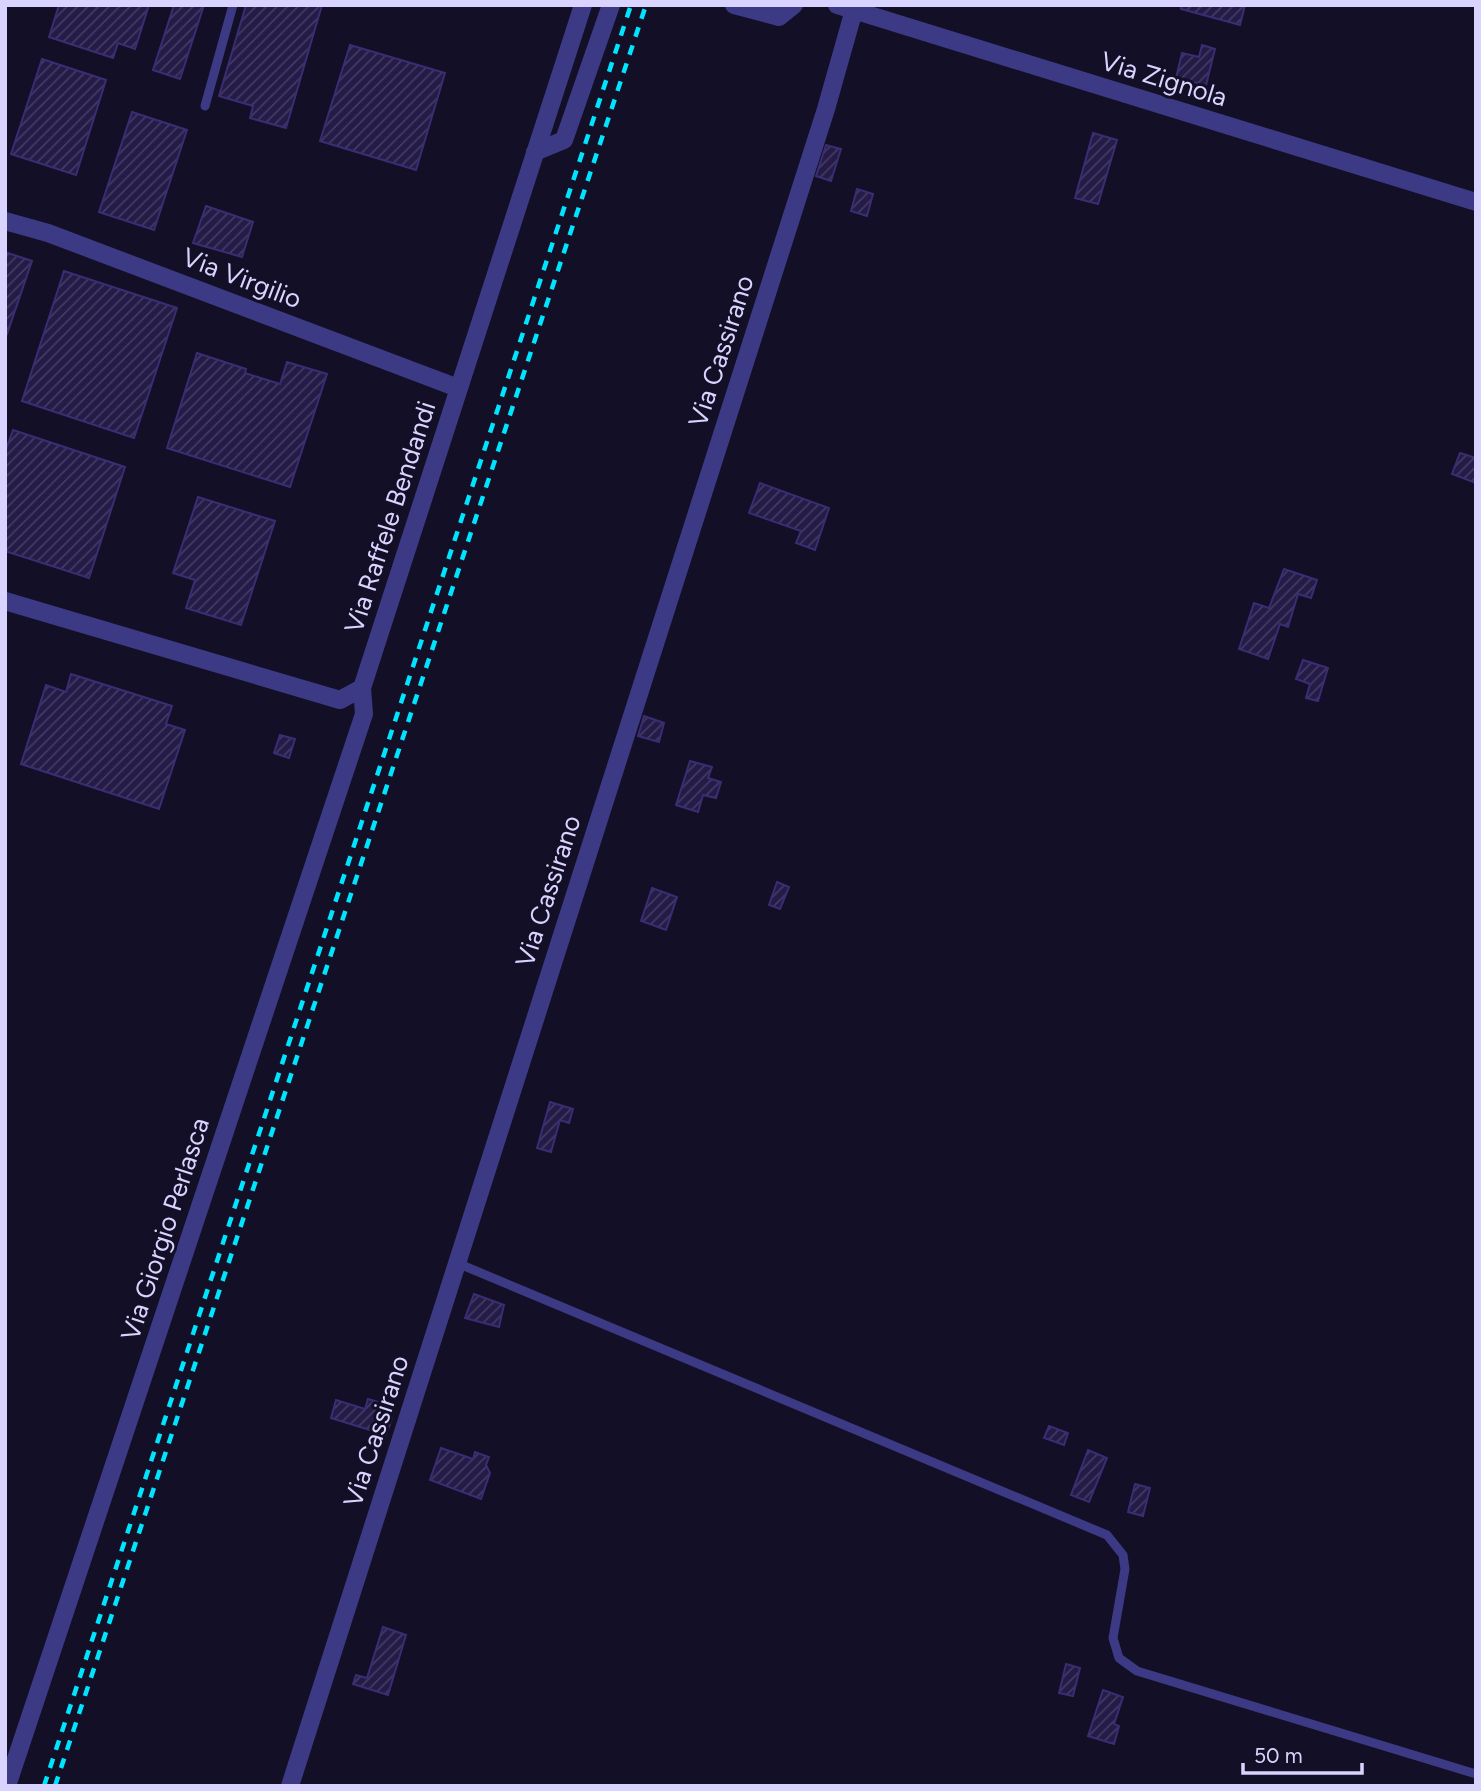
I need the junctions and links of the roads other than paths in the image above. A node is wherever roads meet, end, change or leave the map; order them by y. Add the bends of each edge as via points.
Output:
1 (233, 5) edge
2 (583, 5) edge
3 (611, 5) edge
4 (734, 5) edge
5 (794, 5) edge
6 (845, 8) edge
7 (205, 106) dead end
8 (535, 152) junction
9 (1476, 202) edge
10 (5, 221) edge
11 (458, 388) junction
12 (5, 601) edge
13 (362, 688) junction
14 (457, 1263) junction
15 (1473, 1770) edge
16 (7, 1786) edge
17 (290, 1786) edge

1 - 7 lane
2 - 8 street, Via Raffele Bendandi
3 - 8 street via 564,140
4 - 5 street via 779,17
6 - 9 street, Via Zignola
6 - 14 street, Via Cassirano via 822,122
8 - 11 street, Via Raffele Bendandi
10 - 11 street, Via Virgilio via 48,233
11 - 13 street, Via Raffele Bendandi
12 - 13 street via 341,701
13 - 16 street, Via Giorgio Perlasca via 364,714
14 - 15 lane via 1107,1535 1123,1555 1125,1569 1113,1638 1119,1658 1137,1671
14 - 17 street, Via Cassirano

